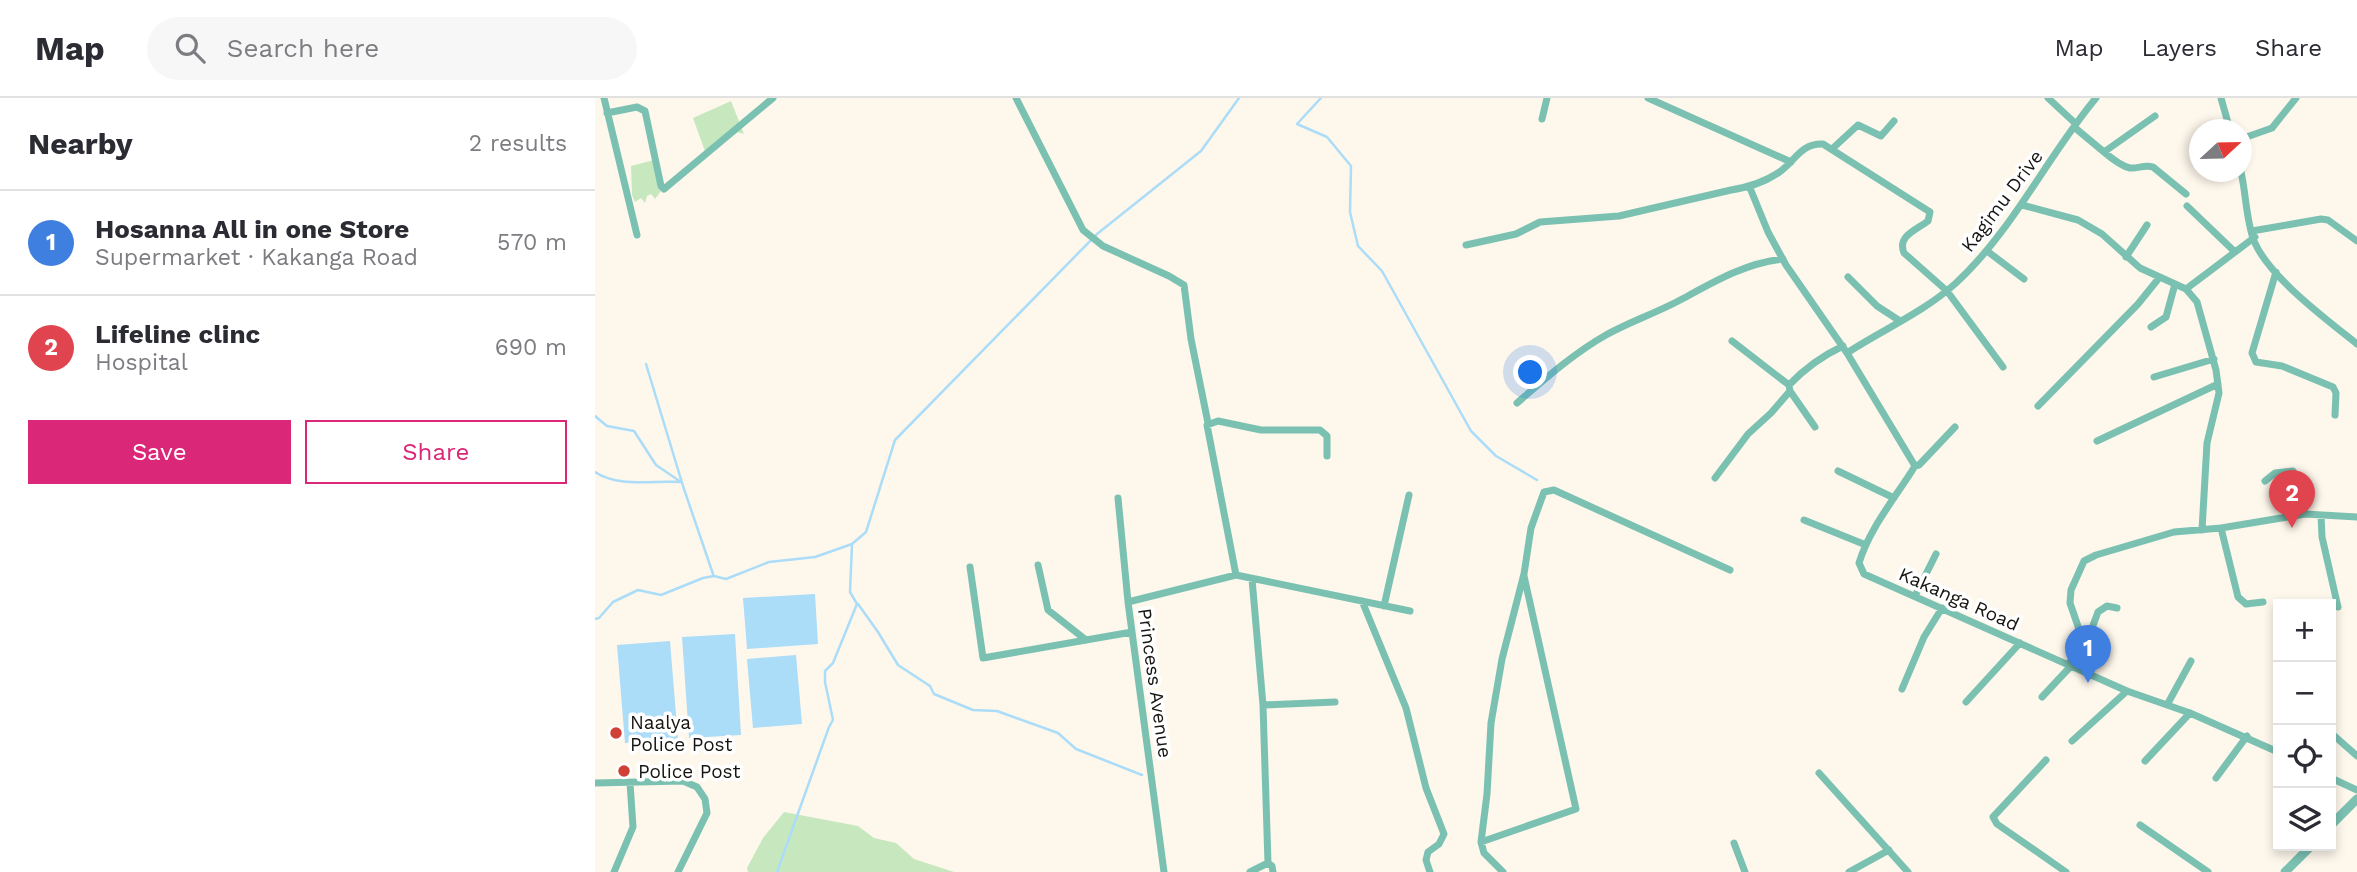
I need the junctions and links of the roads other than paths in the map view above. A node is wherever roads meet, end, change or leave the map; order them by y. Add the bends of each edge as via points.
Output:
1 (604, 98) edge
2 (773, 98) edge
3 (1016, 98) edge
4 (1546, 98) edge
5 (1648, 98) edge
6 (2048, 98) edge
7 (2096, 98) edge
8 (2221, 98) edge
9 (2297, 98) edge
10 (607, 113) junction
11 (2155, 117) dead end
12 (1542, 119) dead end
13 (2227, 119) edge
14 (1894, 121) dead end
15 (2075, 125) junction
16 (2252, 135) edge
17 (1832, 149) junction
18 (2104, 152) junction
19 (1791, 162) junction
20 (2243, 182) edge
21 (1750, 188) junction
22 (2186, 194) dead end
23 (2022, 205) junction
24 (2187, 206) dead end
25 (2147, 225) dead end
26 (2255, 233) junction
27 (637, 235) dead end
28 (2357, 241) edge
29 (1466, 245) dead end
30 (1987, 251) junction
31 (2235, 252) junction
32 (2126, 257) junction
33 (1783, 258) junction
34 (2276, 272) junction
35 (1849, 277) dead end
36 (2159, 278) junction
37 (2024, 279) dead end
38 (2175, 284) junction
39 (2186, 289) junction
40 (1947, 291) junction
41 (1900, 321) junction
42 (2151, 327) dead end
43 (2357, 332) edge
44 (1732, 341) dead end
45 (2354, 341) edge
46 (1845, 349) junction
47 (2214, 359) junction
48 (2003, 367) dead end
49 (2154, 377) dead end
50 (2218, 384) junction
51 (1790, 388) junction
52 (1517, 403) dead end
53 (2038, 405) dead end
54 (2335, 415) dead end
55 (1208, 423) junction
56 (1815, 427) dead end
57 (1955, 427) dead end
58 (2097, 441) dead end
59 (1327, 456) dead end
60 (1915, 466) junction
61 (1838, 471) dead end
62 (1715, 478) dead end
63 (2265, 481) dead end
64 (1409, 495) dead end
65 (1118, 498) dead end
66 (1893, 498) junction
67 (2305, 514) junction
68 (2321, 514) junction
69 (2357, 517) edge
70 (1804, 520) dead end
71 (2221, 528) junction
72 (2203, 530) junction
73 (1866, 545) junction
74 (1936, 554) dead end
75 (1038, 565) dead end
76 (970, 567) dead end
77 (1730, 570) dead end
78 (1524, 574) junction
79 (1236, 575) junction
80 (1252, 579) junction
81 (1915, 596) junction
82 (1362, 601) junction
83 (1128, 602) junction
84 (2263, 603) dead end
85 (1384, 606) junction
86 (2338, 607) dead end
87 (1942, 608) junction
88 (2117, 608) dead end
89 (1411, 611) dead end
90 (1132, 632) junction
91 (2081, 635) junction
92 (1086, 640) junction
93 (2020, 643) junction
94 (2191, 661) dead end
95 (2070, 666) junction
96 (1902, 689) dead end
97 (2127, 691) junction
98 (2042, 697) dead end
99 (1335, 702) dead end
100 (1966, 702) dead end
101 (1263, 705) junction
102 (2167, 705) junction
103 (2190, 713) junction
104 (2247, 736) junction
105 (2336, 737) edge
106 (2072, 741) dead end
107 (2273, 749) edge
108 (2357, 755) edge
109 (2046, 761) dead end
110 (2145, 761) dead end
111 (1819, 773) dead end
112 (2216, 778) dead end
113 (2336, 780) edge
114 (595, 783) edge
115 (629, 783) junction
116 (2357, 790) edge
117 (2357, 799) edge
118 (2336, 820) edge
119 (2140, 825) dead end
120 (1481, 842) junction
121 (1734, 844) dead end
122 (1889, 850) junction
123 (2306, 851) edge
124 (1268, 863) junction
125 (614, 872) edge
126 (678, 872) edge
127 (1164, 872) edge
128 (1250, 872) edge
129 (1273, 872) edge
130 (1430, 872) edge
131 (1503, 872) edge
132 (1745, 872) edge
133 (1849, 872) edge
134 (1908, 872) edge
135 (2066, 872) edge
136 (2208, 872) edge
137 (2285, 872) edge

1 - 10 street
2 - 10 street via 664,189 645,111 637,107
3 - 55 street via 1083,230 1103,246 1184,285
4 - 12 street
5 - 19 street
6 - 15 street
7 - 15 street, Kagimu Drive
8 - 13 street
9 - 16 street via 2272,128
10 - 27 street
11 - 18 street
14 - 17 street via 1881,136 1858,125
15 - 18 street
15 - 23 street, Kagimu Drive
17 - 19 street via 1810,145
17 - 40 street via 1929,211 1928,221 1901,245 1907,256
18 - 22 street via 2126,167 2153,167
19 - 21 street
20 - 26 street
21 - 29 street via 1619,216 1540,222 1516,234
21 - 33 street
23 - 30 street, Kagimu Drive
23 - 32 street via 2078,220 2102,234
24 - 31 street
25 - 32 street
26 - 28 street via 2328,220
26 - 31 street
26 - 34 street via 2261,254
30 - 37 street
30 - 40 street, Kagimu Drive
31 - 39 street
32 - 36 street
33 - 46 street
33 - 52 street via 1738,271 1608,333
34 - 45 street
34 - 54 street via 2253,359 2333,387
35 - 41 street via 1877,306
36 - 38 street
36 - 53 street
38 - 39 street
38 - 42 street via 2166,317
39 - 47 street via 2197,302
40 - 41 street, Kagimu Drive
40 - 48 street
41 - 46 street, Kagimu Drive
43 - 45 street
44 - 51 street
46 - 51 street, Kagimu Drive via 1817,359
46 - 60 street
47 - 49 street
47 - 50 street
50 - 58 street
50 - 72 street via 2207,443
51 - 56 street
51 - 62 street, Kagimu Drive
55 - 59 street via 1261,430 1320,430 1327,436
55 - 79 street
57 - 60 street
60 - 66 street
61 - 66 street
63 - 67 street via 2275,473 2293,471
64 - 85 street
65 - 83 street, Princess Avenue
66 - 73 street
67 - 68 street
67 - 71 street
68 - 69 street
68 - 86 street
70 - 73 street
71 - 72 street
71 - 84 street via 2238,597 2246,604
72 - 91 street via 2174,532 2084,561 2070,603
73 - 81 street, Kakanga Road via 1859,563 1864,574
74 - 81 street
75 - 92 street via 1048,610
76 - 92 street via 983,658
77 - 78 street via 1554,490 1544,492 1539,502
78 - 120 street via 1494,700
78 - 120 street via 1576,809
79 - 80 street
79 - 83 street
80 - 82 street
80 - 101 street
81 - 87 street, Kakanga Road
82 - 85 street
82 - 130 street via 1406,708 1426,789 1444,834 1427,852
83 - 90 street, Princess Avenue
85 - 89 street
87 - 93 street, Kakanga Road
87 - 96 street
88 - 91 street via 2103,608 2092,628
90 - 92 street
90 - 127 street, Princess Avenue
91 - 95 street
93 - 95 street, Kakanga Road
93 - 100 street
94 - 102 street
95 - 97 street, Kakanga Road
95 - 98 street
97 - 102 street, Kakanga Road
97 - 106 street
99 - 101 street
101 - 124 street
102 - 103 street, Kakanga Road
103 - 104 street, Kakanga Road
103 - 110 street
104 - 107 street, Kakanga Road
104 - 112 street
105 - 108 street
109 - 135 street via 1993,817
111 - 122 street
113 - 116 street
114 - 115 street
115 - 125 street via 633,827
115 - 126 street via 683,781 702,793 707,813
117 - 118 street
119 - 136 street
120 - 131 street via 1484,853
121 - 132 street
122 - 133 street
122 - 134 street
123 - 137 street
124 - 128 street
124 - 129 street

